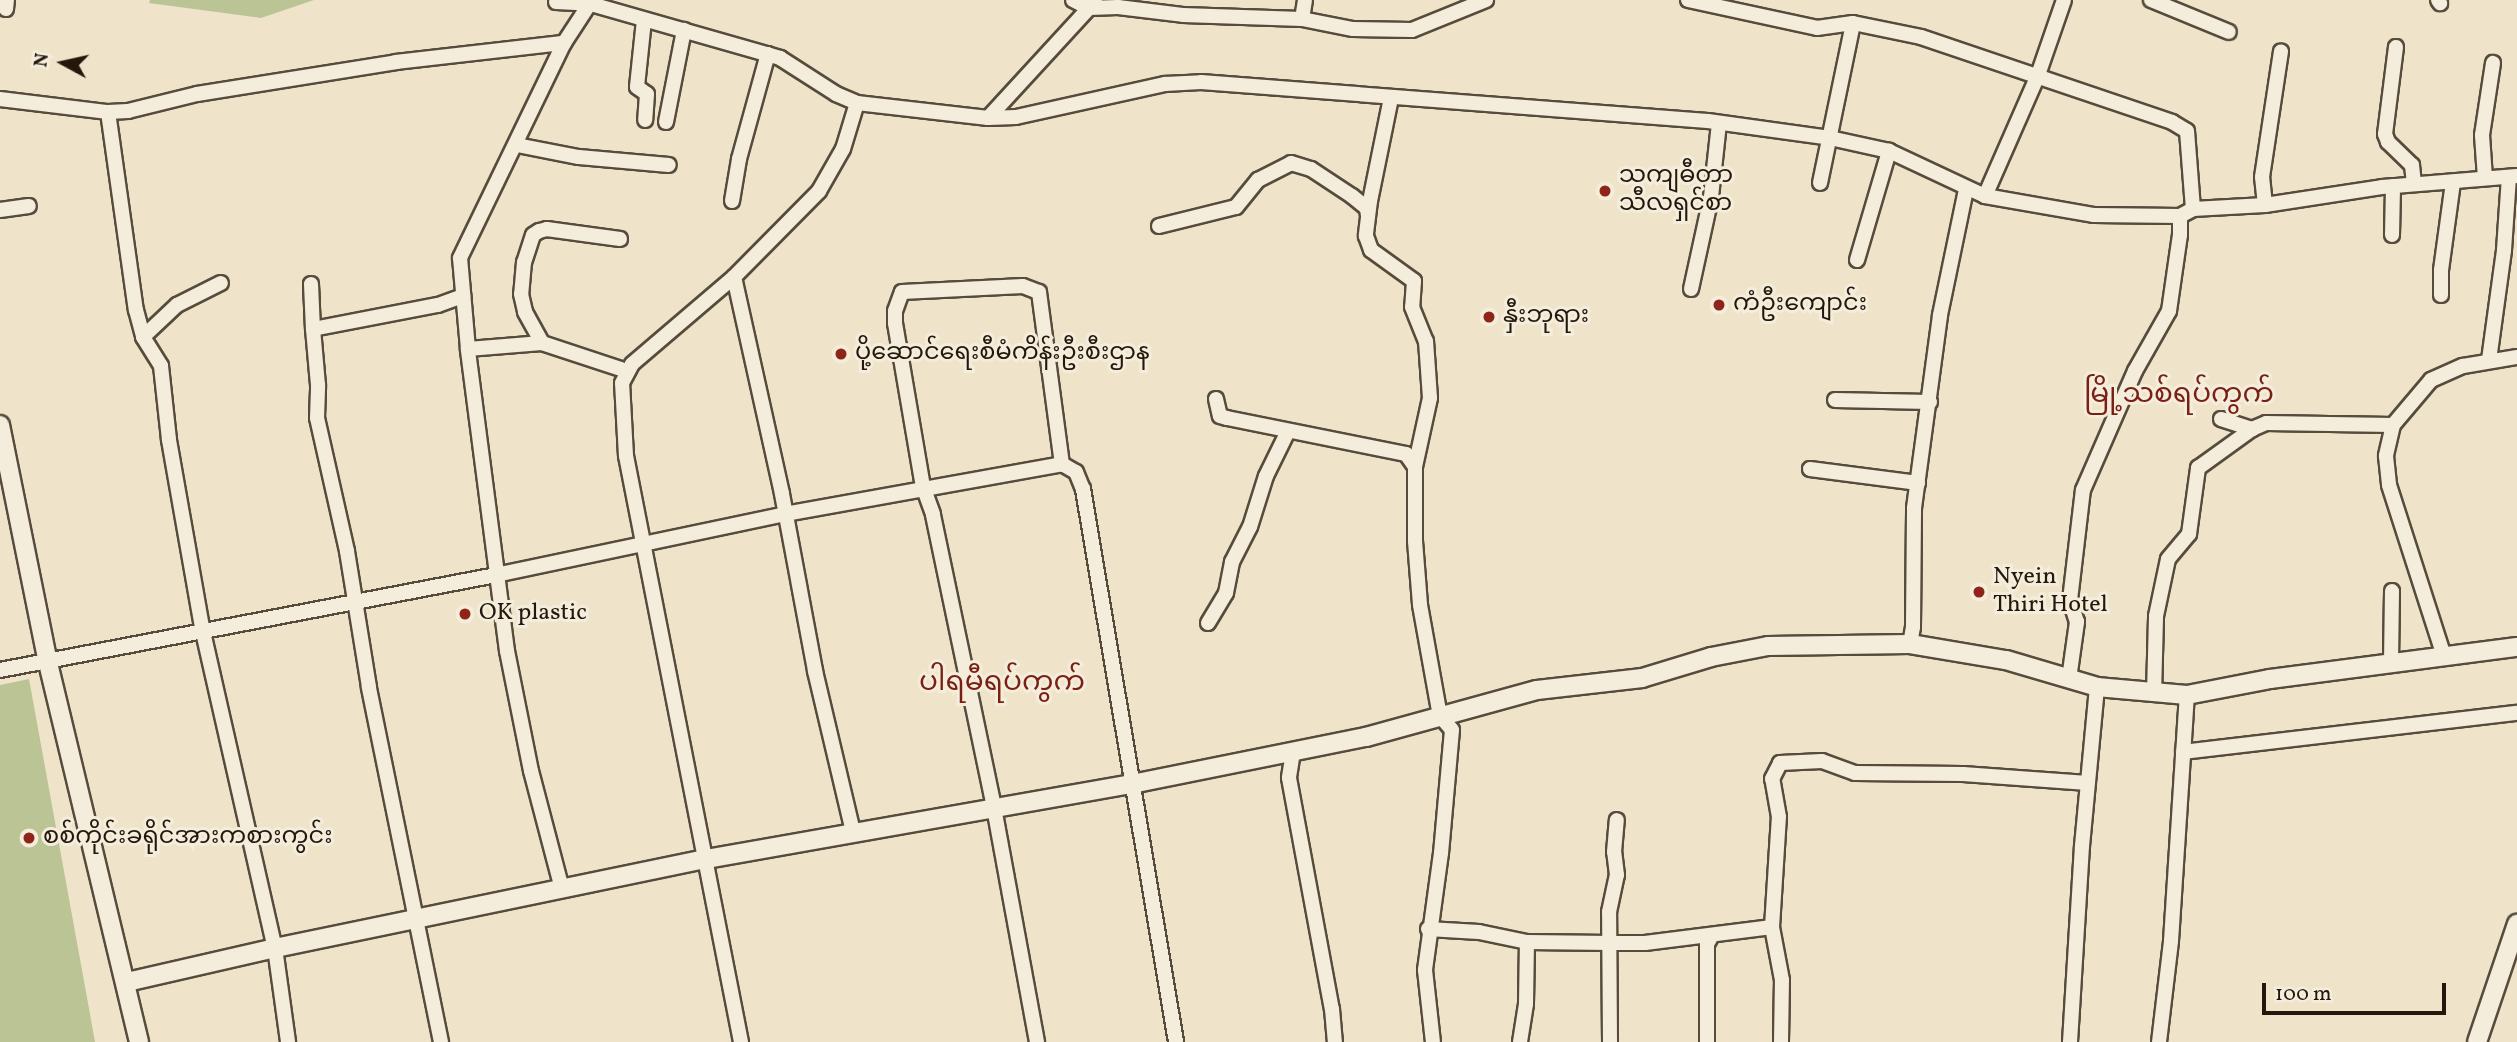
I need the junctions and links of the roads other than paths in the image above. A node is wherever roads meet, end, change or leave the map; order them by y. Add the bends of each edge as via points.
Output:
1 (1073, 0) edge
2 (1305, 0) edge
3 (1486, 0) edge
4 (1688, 0) edge
5 (2064, 0) edge
6 (2151, 0) edge
7 (556, 2) dead end
8 (591, 2) edge
9 (1093, 4) edge
10 (1302, 19) junction
11 (644, 20) junction
12 (1853, 23) junction
13 (684, 30) junction
14 (2229, 32) dead end
15 (564, 43) junction
16 (2396, 47) dead end
17 (2281, 51) dead end
18 (768, 54) junction
19 (2493, 63) dead end
20 (2038, 75) junction
21 (1391, 97) junction
22 (0, 99) edge
23 (856, 103) junction
24 (108, 113) junction
25 (988, 118) junction
26 (645, 120) dead end
27 (666, 122) dead end
28 (1719, 123) junction
29 (1830, 138) junction
30 (517, 145) junction
31 (1889, 151) junction
32 (669, 165) dead end
33 (2513, 176) edge
34 (2485, 178) junction
35 (2453, 182) junction
36 (1821, 183) dead end
37 (2414, 184) junction
38 (2393, 186) junction
39 (1966, 190) junction
40 (1985, 196) junction
41 (732, 201) dead end
42 (2265, 205) junction
43 (29, 206) dead end
44 (0, 210) edge
45 (2186, 213) junction
46 (1368, 216) junction
47 (1159, 226) dead end
48 (2392, 235) dead end
49 (620, 239) dead end
50 (2511, 251) edge
51 (1857, 260) dead end
52 (734, 277) junction
53 (221, 283) dead end
54 (311, 284) dead end
55 (1691, 289) dead end
56 (2441, 295) dead end
57 (464, 296) junction
58 (313, 329) junction
59 (142, 337) junction
60 (542, 343) junction
61 (468, 349) junction
62 (2517, 357) edge
63 (2489, 360) junction
64 (627, 371) junction
65 (1216, 399) dead end
66 (1835, 400) dead end
67 (1930, 402) junction
68 (2221, 419) dead end
69 (0, 425) edge
70 (2393, 425) junction
71 (2252, 429) junction
72 (1288, 431) junction
73 (1062, 464) junction
74 (1415, 467) junction
75 (1810, 469) dead end
76 (1918, 483) junction
77 (923, 487) junction
78 (785, 514) junction
79 (643, 544) junction
80 (496, 575) junction
81 (2392, 591) dead end
82 (355, 600) junction
83 (1208, 623) dead end
84 (203, 632) junction
85 (1910, 644) junction
86 (2517, 647) edge
87 (2444, 656) junction
88 (48, 663) junction
89 (2391, 663) junction
90 (0, 670) edge
91 (2069, 679) junction
92 (2097, 687) junction
93 (2154, 694) junction
94 (2187, 695) junction
95 (2517, 713) edge
96 (1440, 716) junction
97 (1293, 752) junction
98 (2183, 752) junction
99 (2088, 783) junction
100 (1132, 784) junction
101 (994, 807) junction
102 (1617, 820) dead end
103 (853, 832) junction
104 (706, 859) junction
105 (562, 889) junction
106 (418, 918) junction
107 (2517, 924) edge
108 (1772, 927) junction
109 (1428, 929) junction
110 (1712, 935) junction
111 (1527, 942) junction
112 (1611, 943) junction
113 (275, 948) junction
114 (2512, 955) edge
115 (127, 982) junction
116 (139, 1042) edge
117 (288, 1042) edge
118 (440, 1042) edge
119 (741, 1042) edge
120 (1037, 1042) edge
121 (1176, 1042) edge
122 (1335, 1042) edge
123 (1433, 1042) edge
124 (1520, 1042) edge
125 (1610, 1042) edge
126 (1707, 1042) edge
127 (1782, 1042) edge
128 (2070, 1042) edge
129 (2159, 1042) edge
130 (2477, 1042) edge

1 - 9 street
2 - 10 street
3 - 10 street via 1412,30 1353,29
4 - 12 street via 1817,29
5 - 20 street
6 - 14 street
7 - 8 street
8 - 11 street
8 - 15 street
9 - 10 street via 1183,15
9 - 25 street
11 - 13 street
11 - 26 street via 636,87 647,94
12 - 20 street via 1922,37
12 - 29 street
13 - 18 street
13 - 27 street
15 - 24 street via 396,62
15 - 30 street
16 - 37 street via 2385,134 2412,165
17 - 42 street via 2262,177
18 - 23 street
18 - 41 street
19 - 34 street via 2482,135
20 - 40 street
20 - 45 street via 2187,131
21 - 25 street via 1165,84 1016,117
21 - 28 street
21 - 46 street
22 - 24 street
23 - 25 street
23 - 52 street via 844,149 819,191
24 - 59 street
28 - 29 street
28 - 55 street via 1711,197
29 - 31 street
29 - 36 street
30 - 32 street via 579,157
30 - 57 street via 460,258
31 - 39 street
31 - 51 street
33 - 34 street
33 - 50 street
34 - 35 street
35 - 37 street
35 - 56 street
37 - 38 street
38 - 42 street
38 - 48 street
39 - 40 street
39 - 67 street via 1940,315
40 - 45 street via 2094,215
42 - 45 street
43 - 44 street
45 - 91 street via 2169,311 2135,371 2083,490 2070,600 2077,622
46 - 47 street via 1367,208 1352,196 1311,169 1291,163 1258,180 1236,207
46 - 74 street via 1367,245 1414,281 1412,307 1426,341 1430,398
49 - 60 street via 547,229 533,235 524,262 522,294 525,312
50 - 63 street
52 - 64 street
52 - 78 street
53 - 59 street via 177,305
54 - 58 street
57 - 58 street
57 - 61 street
58 - 82 street via 317,418
59 - 84 street via 161,366
60 - 61 street
60 - 64 street
61 - 80 street
62 - 63 street
63 - 70 street via 2431,380
64 - 79 street via 622,383 626,456
65 - 72 street via 1220,416
66 - 67 street
67 - 76 street
68 - 71 street
69 - 88 street
70 - 71 street via 2270,422
70 - 87 street via 2386,456 2389,485
71 - 93 street via 2198,468 2189,534 2168,559 2157,616
72 - 74 street via 1406,454
72 - 83 street via 1232,562 1226,593
73 - 77 street
73 - 77 street via 1040,292 1023,286 918,289 902,292 895,311
73 - 100 street via 1076,472 1083,489
74 - 96 street via 1419,605
75 - 76 street
76 - 85 street
77 - 78 street
77 - 101 street via 933,514
78 - 79 street
78 - 103 street
79 - 80 street
79 - 104 street
80 - 82 street
80 - 105 street via 531,771
81 - 89 street
82 - 84 street
82 - 106 street
84 - 88 street
84 - 113 street
85 - 91 street via 2006,660
85 - 96 street via 1768,646 1642,678 1537,690
86 - 87 street
87 - 89 street
88 - 90 street
88 - 115 street
89 - 94 street
91 - 92 street
92 - 93 street
92 - 99 street
93 - 94 street
94 - 98 street
95 - 98 street
96 - 97 street
96 - 109 street via 1452,730 1441,853
97 - 100 street
97 - 122 street via 1289,778
98 - 129 street via 2171,941
99 - 108 street via 1963,774 1855,773 1822,761 1780,763 1772,779 1779,817
99 - 128 street
100 - 101 street
100 - 121 street
101 - 103 street
101 - 120 street
102 - 112 street via 1617,875 1609,912
103 - 104 street
104 - 105 street
104 - 119 street
105 - 106 street
106 - 113 street
106 - 118 street
107 - 114 street
108 - 110 street
108 - 127 street via 1783,980
109 - 111 street via 1479,932
109 - 123 street via 1425,970
110 - 112 street
110 - 126 street via 1707,944
111 - 112 street
111 - 124 street
112 - 125 street
113 - 115 street
113 - 117 street
114 - 130 street
115 - 116 street

